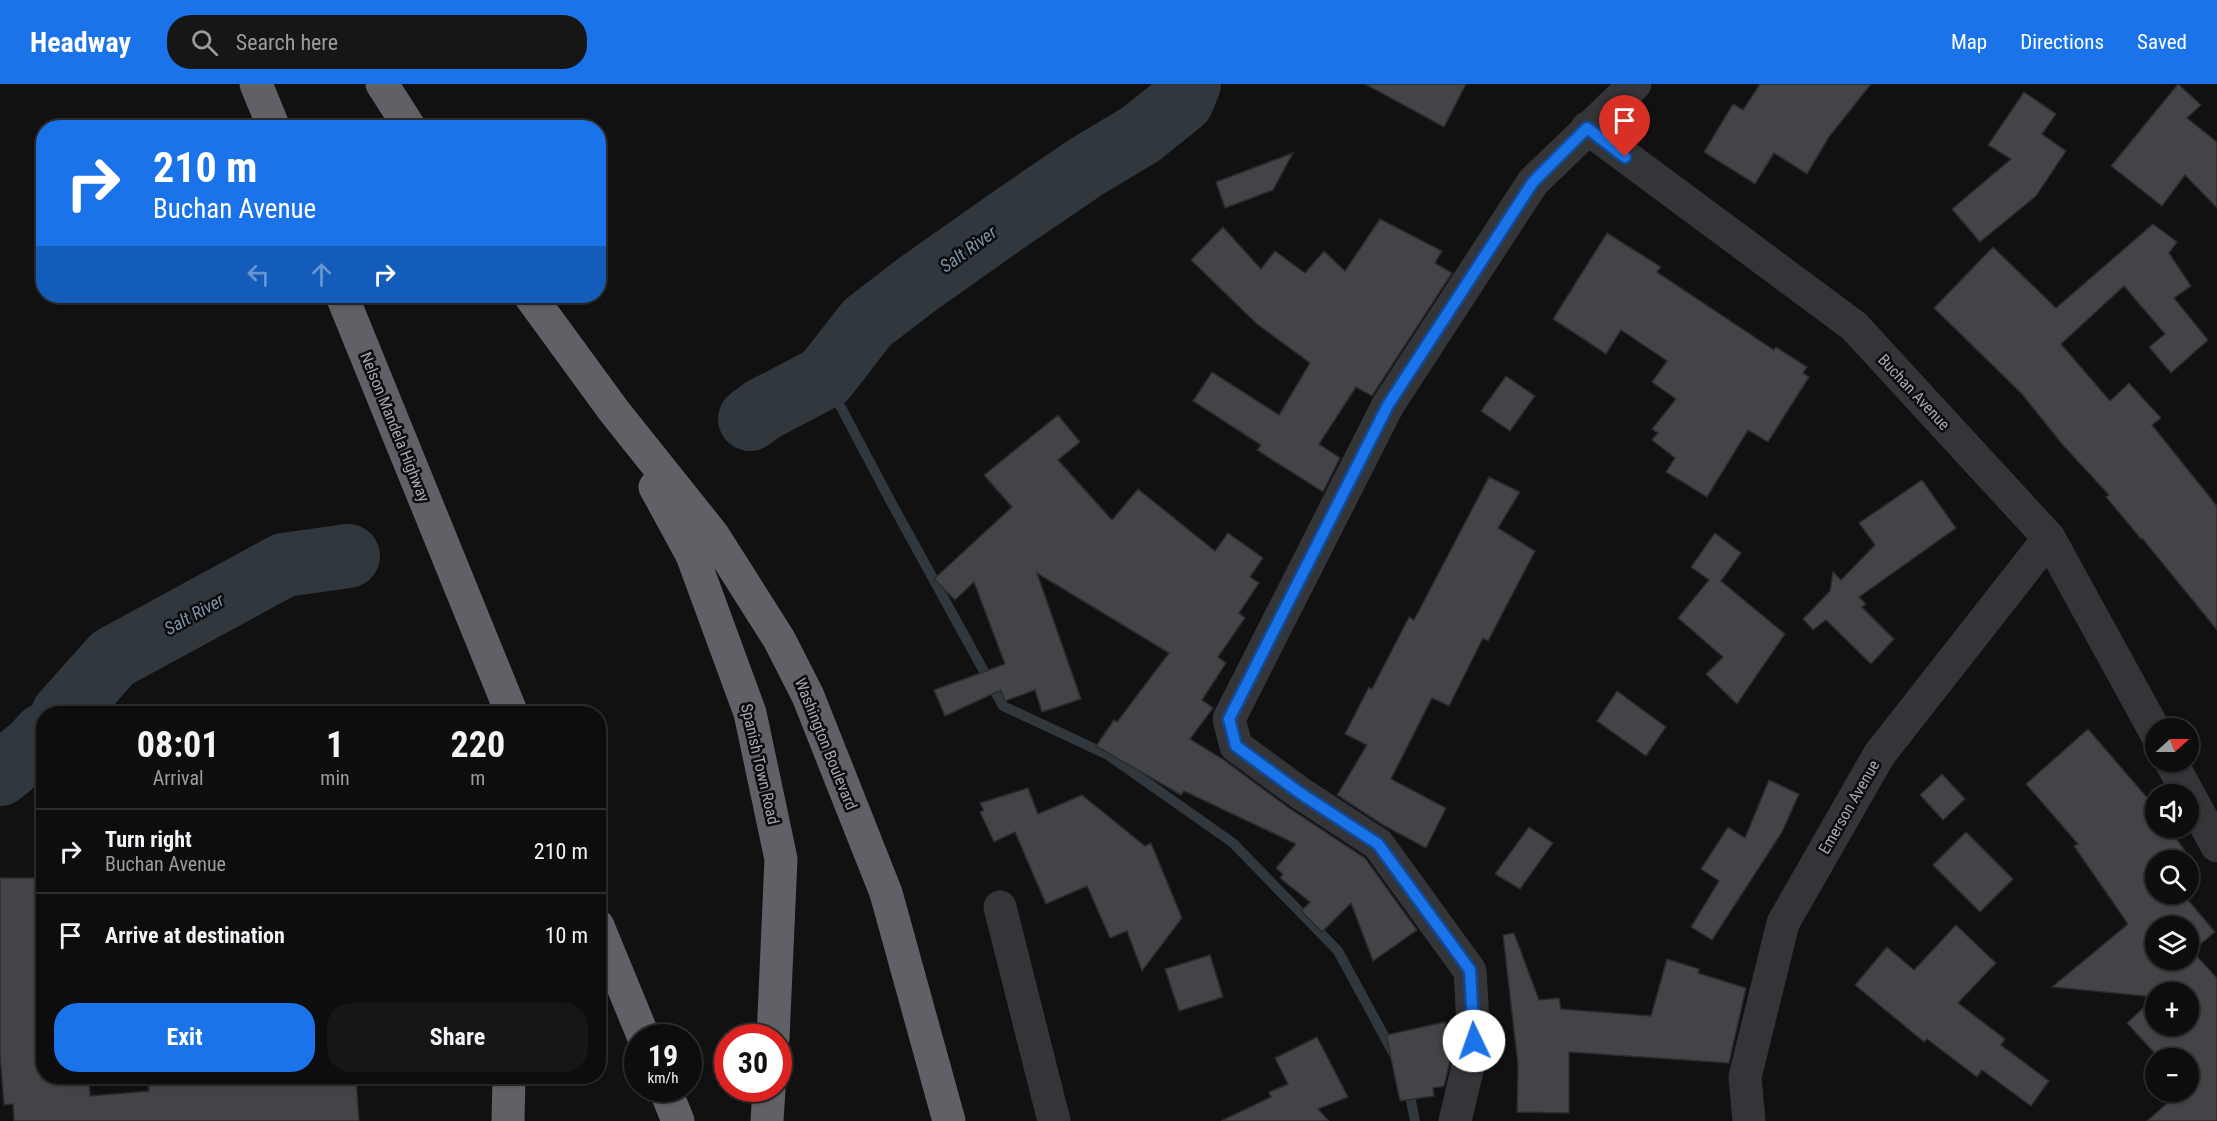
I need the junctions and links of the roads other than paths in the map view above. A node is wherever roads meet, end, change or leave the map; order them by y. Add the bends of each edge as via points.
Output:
1 (256, 84) edge
2 (382, 84) edge
3 (1635, 84) edge
4 (271, 120) edge
5 (405, 120) edge
6 (1587, 128) junction
7 (345, 303) edge
8 (535, 303) edge
9 (614, 411) junction
10 (2049, 538) junction
11 (448, 558) junction
12 (485, 706) edge
13 (509, 706) edge
14 (2148, 718) edge
15 (2176, 772) edge
16 (2217, 846) edge
17 (1000, 907) dead end
18 (606, 945) edge
19 (638, 1024) edge
20 (774, 1024) edge
21 (509, 1084) edge
22 (670, 1102) edge
23 (768, 1102) edge
24 (508, 1121) edge
25 (678, 1121) edge
26 (767, 1121) edge
27 (949, 1121) edge
28 (1054, 1121) edge
29 (1455, 1121) edge
30 (1749, 1121) edge

1 - 4 highway
2 - 5 highway
3 - 6 street
6 - 10 street, Buchan Avenue via 1854,326
6 - 29 street via 1533,182 1388,405 1229,719 1236,746 1378,844 1470,970 1474,1041
7 - 11 highway, Nelson Mandela Highway
8 - 9 highway
9 - 20 highway, Spanish Town Road via 692,555 750,713 781,859
9 - 27 highway, Washington Boulevard via 713,535 779,639 808,696 885,893
10 - 14 street, Buchan Avenue
10 - 30 street, Emerson Avenue via 1879,755 1783,923 1745,1077
11 - 12 highway
11 - 13 highway
15 - 16 street
17 - 28 street
18 - 19 highway
21 - 24 highway
22 - 25 highway
23 - 26 highway

